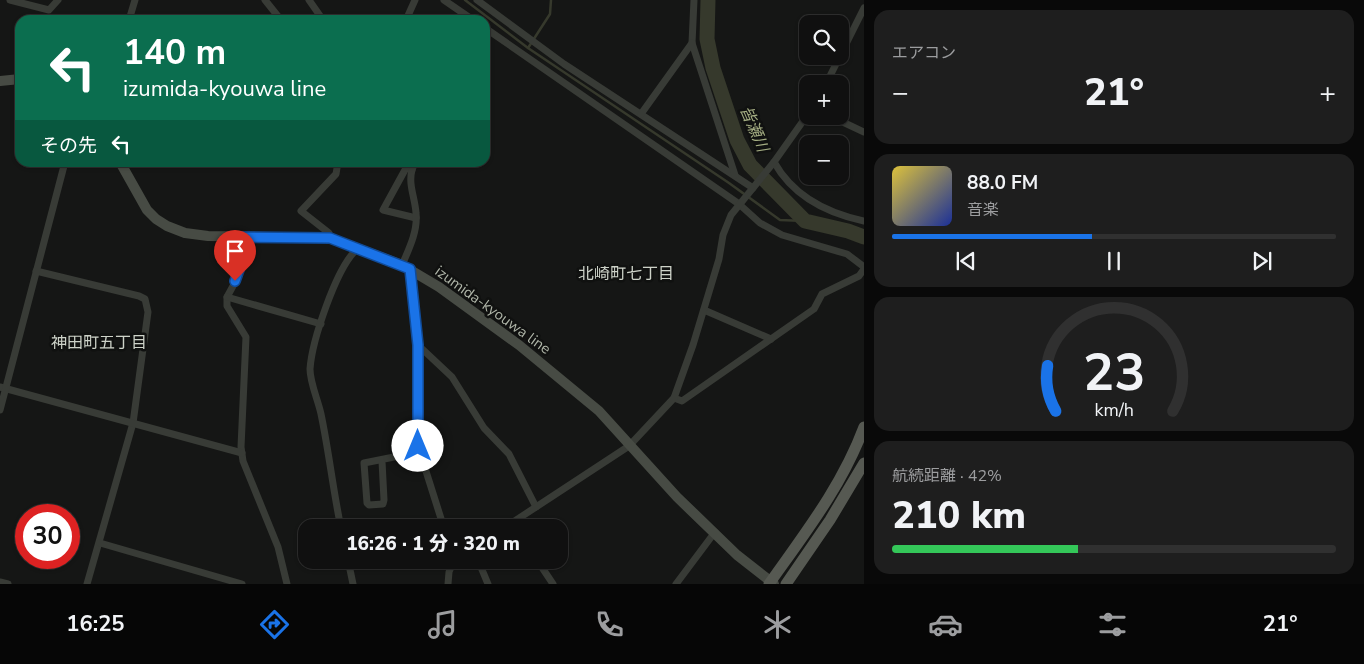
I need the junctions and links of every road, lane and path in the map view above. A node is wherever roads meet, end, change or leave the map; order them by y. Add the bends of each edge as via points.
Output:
1 (10, 0) edge
2 (58, 0) edge
3 (135, 0) edge
4 (264, 0) edge
5 (310, 0) edge
6 (415, 0) edge
7 (444, 0) edge
8 (477, 0) edge
9 (694, 0) edge
10 (864, 8) edge
11 (130, 15) edge
12 (277, 15) edge
13 (320, 15) edge
14 (408, 15) edge
15 (466, 15) edge
16 (490, 31) edge
17 (692, 43) junction
18 (830, 75) edge
19 (15, 80) edge
20 (0, 81) edge
21 (641, 114) junction
22 (800, 125) edge
23 (849, 125) edge
24 (864, 132) edge
25 (772, 165) junction
26 (64, 167) edge
27 (123, 167) edge
28 (337, 167) edge
29 (407, 167) edge
30 (735, 175) junction
31 (753, 188) junction
32 (741, 203) junction
33 (416, 218) junction
34 (864, 221) edge
35 (240, 237) junction
36 (330, 238) junction
37 (357, 249) junction
38 (406, 267) junction
39 (864, 268) edge
40 (36, 271) junction
41 (227, 297) junction
42 (704, 310) junction
43 (321, 324) junction
44 (771, 339) junction
45 (418, 345) junction
46 (3, 388) edge
47 (674, 398) junction
48 (0, 410) edge
49 (134, 423) junction
50 (864, 427) edge
51 (418, 446) junction
52 (629, 446) junction
53 (242, 453) junction
54 (382, 461) junction
55 (864, 463) edge
56 (536, 507) junction
57 (339, 519) edge
58 (441, 519) edge
59 (522, 519) edge
60 (715, 532) junction
61 (100, 543) junction
62 (350, 569) edge
63 (450, 569) edge
64 (482, 569) edge
65 (544, 569) edge
66 (0, 582) edge
67 (772, 583) edge
68 (8, 584) edge
69 (87, 584) edge
70 (242, 584) edge
71 (287, 584) edge
72 (353, 584) edge
73 (448, 584) edge
74 (488, 584) edge
75 (553, 584) edge
76 (676, 584) edge
77 (786, 584) edge

1 - 2 street via 49,10
3 - 11 street
4 - 12 street
5 - 13 street
6 - 14 street
7 - 15 street
8 - 21 street via 564,64
9 - 17 street
10 - 18 street
16 - 32 street
17 - 21 street
17 - 30 street
19 - 20 main road
21 - 30 street
22 - 25 street
23 - 24 street
25 - 31 street
25 - 34 street via 794,190 816,205
26 - 40 street
27 - 35 main road, izumida-kyouwa line via 147,210 167,226 201,235
28 - 36 street via 336,174 301,211 329,233
29 - 33 street
29 - 33 street via 383,210
30 - 31 street
31 - 32 street
32 - 39 street via 760,223 782,235 847,254
32 - 42 street via 731,215 723,235
33 - 38 street
35 - 36 main road, izumida-kyouwa line
35 - 41 street via 239,275
36 - 37 main road, izumida-kyouwa line
37 - 38 main road, izumida-kyouwa line
37 - 43 street via 331,294
38 - 45 street
38 - 52 main road, izumida-kyouwa line via 469,307 535,357 599,411
39 - 44 street via 859,276 822,294 814,309
40 - 46 street
40 - 49 street via 145,299 148,312
41 - 43 street
41 - 53 street via 227,306 246,337
42 - 44 street
42 - 47 street
43 - 57 street via 310,370
44 - 47 street via 682,402
45 - 51 street
45 - 56 street via 452,377 484,428 509,454
46 - 48 street
46 - 49 street
47 - 52 street
49 - 53 street
49 - 61 street
50 - 67 main road via 833,493
51 - 54 street
51 - 58 street
52 - 56 street
52 - 60 main road, izumida-kyouwa line
53 - 71 street via 278,547
54 - 54 street via 364,463 369,505 383,504
55 - 77 main road via 835,514
56 - 59 street
60 - 67 main road, izumida-kyouwa line
60 - 76 street
61 - 69 street
61 - 70 street
62 - 72 street
63 - 73 street
64 - 74 street
65 - 75 street
66 - 68 street

